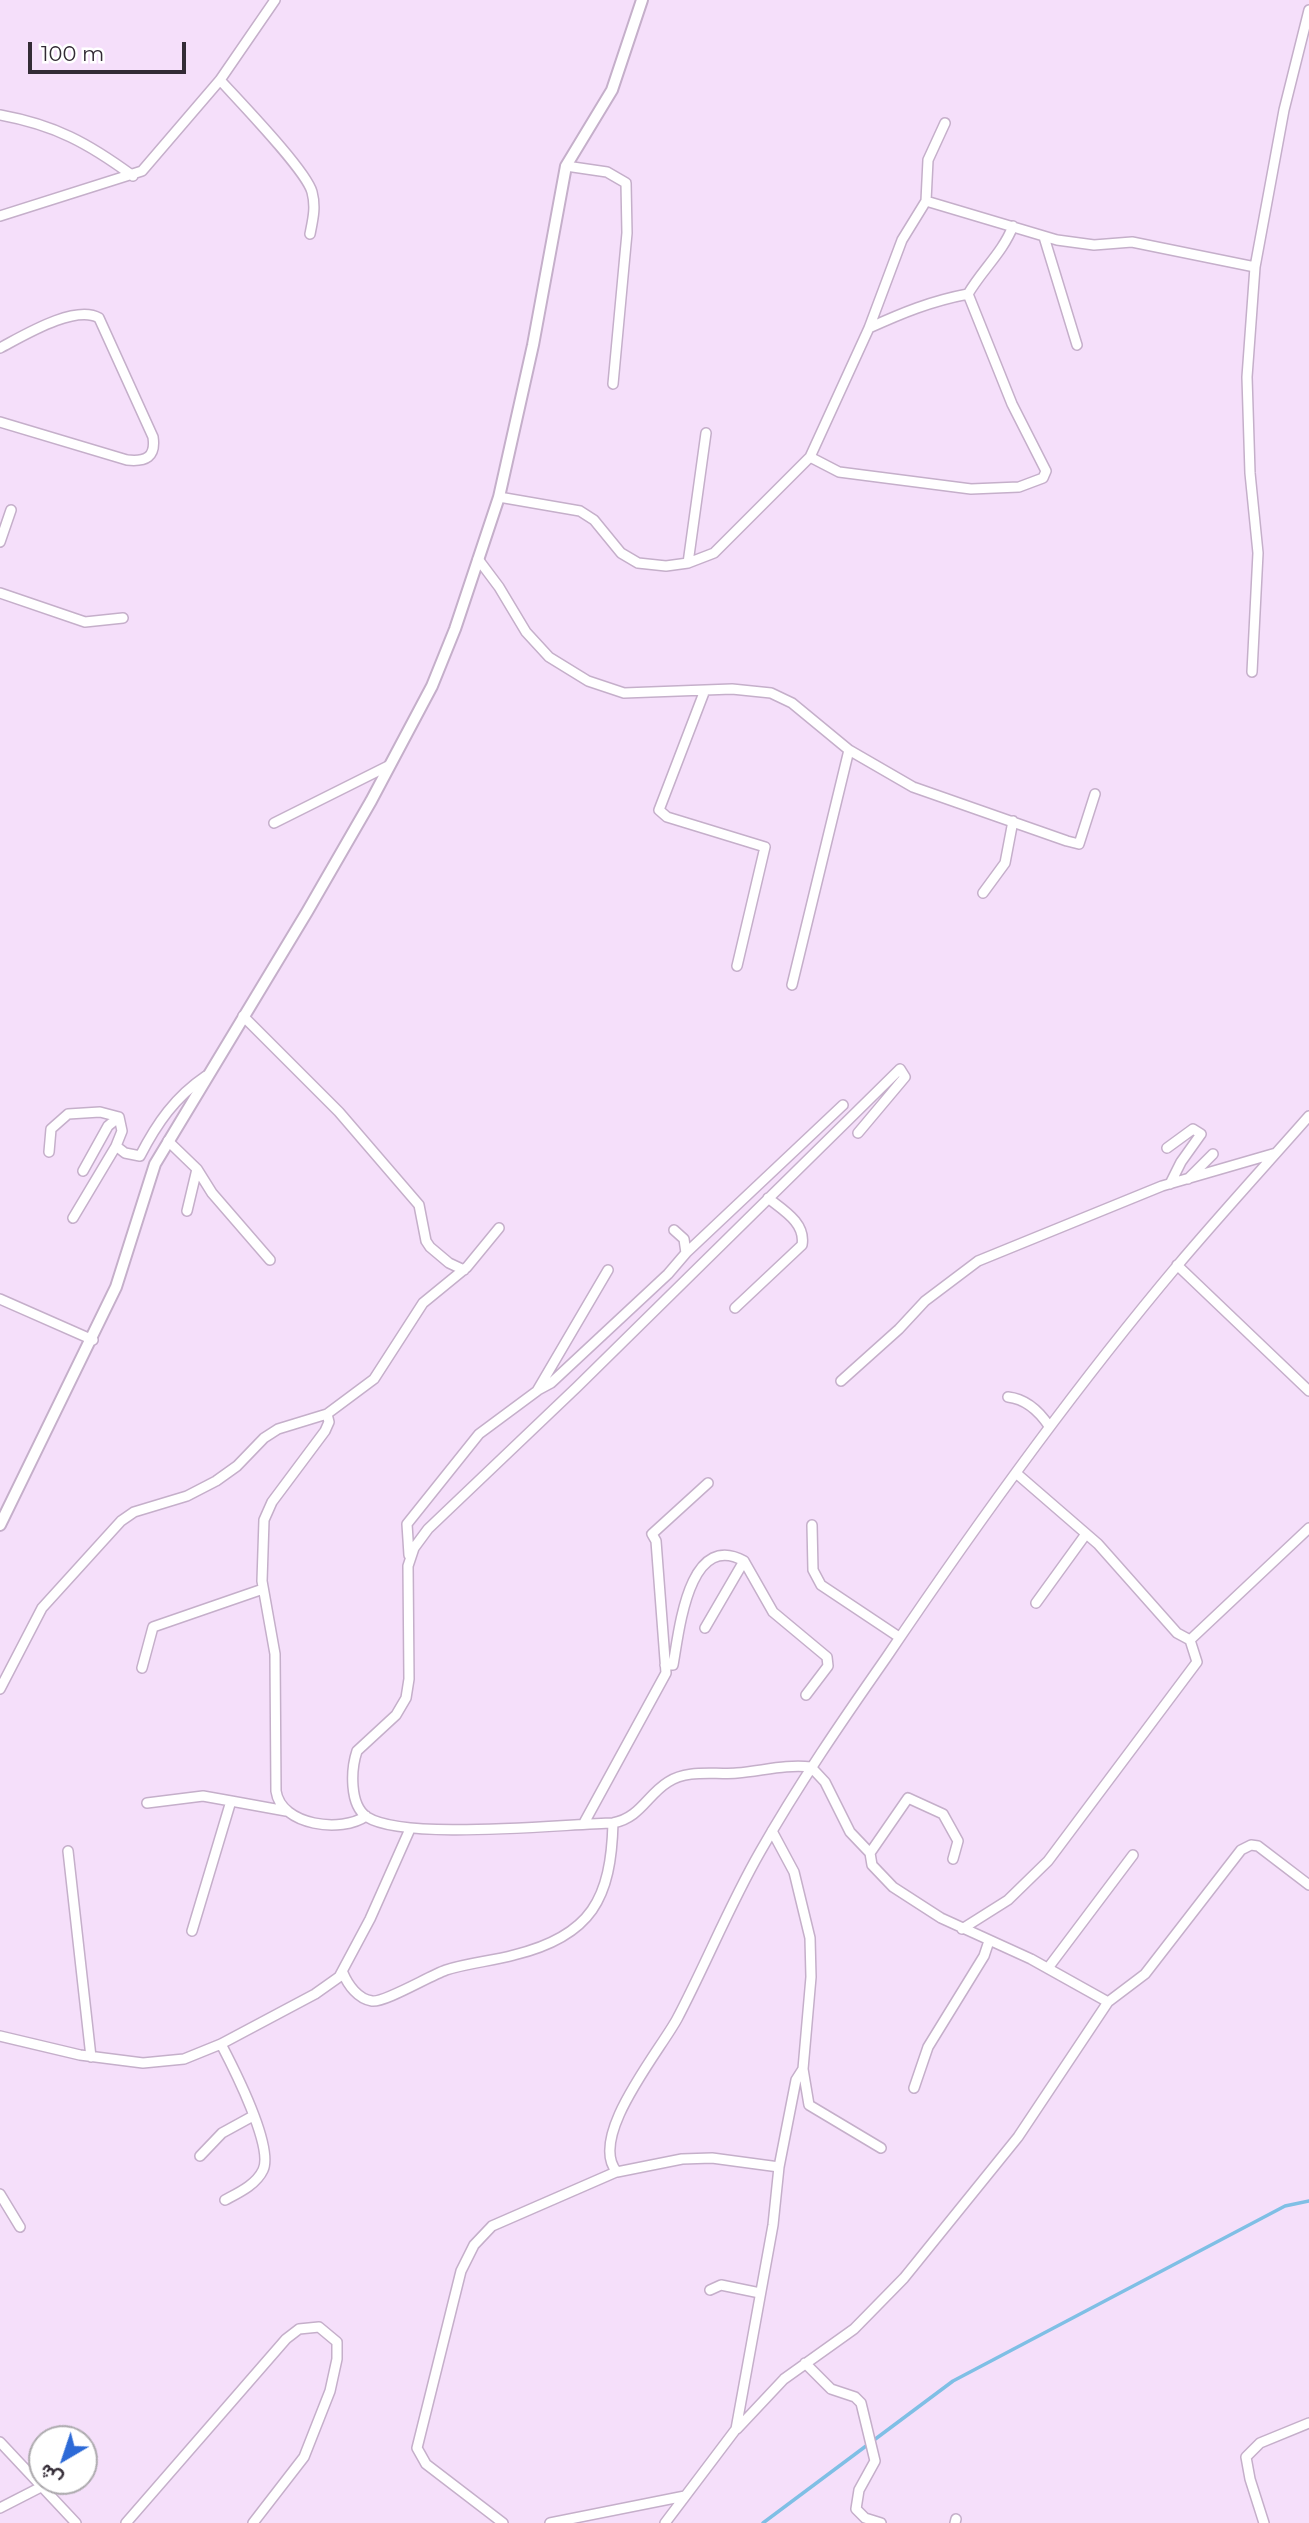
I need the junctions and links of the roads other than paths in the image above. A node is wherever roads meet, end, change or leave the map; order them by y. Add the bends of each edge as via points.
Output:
1 (275, 0) edge
2 (642, 0) edge
3 (1309, 10) edge
4 (220, 79) junction
5 (0, 115) edge
6 (945, 122) dead end
7 (566, 166) junction
8 (133, 176) junction
9 (926, 201) junction
10 (0, 216) edge
11 (1013, 226) junction
12 (310, 234) dead end
13 (1044, 237) junction
14 (1255, 267) junction
15 (968, 294) junction
16 (869, 328) junction
17 (1077, 345) dead end
18 (0, 348) edge
19 (613, 384) dead end
20 (0, 422) edge
21 (706, 433) dead end
22 (810, 457) junction
23 (499, 497) junction
24 (11, 510) dead end
25 (0, 542) edge
26 (478, 559) junction
27 (688, 563) junction
28 (0, 593) edge
29 (123, 618) dead end
30 (1252, 672) dead end
31 (705, 690) junction
32 (849, 750) junction
33 (390, 765) junction
34 (1095, 794) dead end
35 (1013, 821) junction
36 (274, 823) dead end
37 (983, 893) dead end
38 (737, 966) dead end
39 (792, 985) dead end
40 (243, 1016) junction
41 (206, 1076) junction
42 (843, 1105) dead end
43 (1309, 1116) edge
44 (119, 1117) junction
45 (858, 1133) dead end
46 (167, 1141) junction
47 (116, 1146) junction
48 (1167, 1148) dead end
49 (49, 1152) dead end
50 (1278, 1153) junction
51 (1213, 1154) dead end
52 (197, 1169) junction
53 (83, 1171) dead end
54 (1188, 1179) junction
55 (1170, 1184) junction
56 (768, 1198) junction
57 (187, 1211) dead end
58 (73, 1218) dead end
59 (499, 1228) dead end
60 (674, 1230) dead end
61 (686, 1252) junction
62 (270, 1260) dead end
63 (1177, 1265) junction
64 (464, 1270) junction
65 (608, 1270) dead end
66 (0, 1299) edge
67 (735, 1308) dead end
68 (93, 1340) junction
69 (841, 1381) dead end
70 (537, 1391) junction
71 (1309, 1391) edge
72 (1008, 1397) dead end
73 (327, 1414) junction
74 (1049, 1426) junction
75 (1016, 1473) junction
76 (708, 1483) dead end
77 (0, 1525) edge
78 (812, 1525) dead end
79 (1309, 1528) edge
80 (1086, 1534) junction
81 (410, 1560) junction
82 (744, 1561) junction
83 (263, 1590) junction
84 (1036, 1603) dead end
85 (705, 1628) dead end
86 (899, 1637) junction
87 (1190, 1640) junction
88 (665, 1665) junction
89 (142, 1668) dead end
90 (0, 1689) edge
91 (806, 1695) dead end
92 (811, 1767) junction
93 (231, 1801) junction
94 (147, 1803) dead end
95 (286, 1811) junction
96 (366, 1816) junction
97 (613, 1822) junction
98 (584, 1823) junction
99 (410, 1829) junction
100 (772, 1831) junction
101 (68, 1851) dead end
102 (870, 1853) junction
103 (1133, 1855) dead end
104 (953, 1859) dead end
105 (1309, 1885) edge
106 (962, 1929) junction
107 (192, 1931) dead end
108 (989, 1941) junction
109 (1048, 1968) junction
110 (343, 1973) junction
111 (1108, 2002) junction
112 (0, 2036) edge
113 (221, 2044) junction
114 (92, 2057) junction
115 (803, 2069) junction
116 (914, 2088) dead end
117 (253, 2116) junction
118 (881, 2148) dead end
119 (200, 2156) dead end
120 (779, 2167) junction
121 (616, 2172) junction
122 (0, 2194) edge
123 (225, 2200) dead end
124 (20, 2227) dead end
125 (709, 2290) dead end
126 (760, 2293) junction
127 (805, 2363) junction
128 (1309, 2423) edge
129 (736, 2429) junction
130 (0, 2442) edge
131 (28, 2473) edge
132 (28, 2494) edge
133 (49, 2495) edge
134 (685, 2496) junction
135 (0, 2508) edge
136 (76, 2523) edge
137 (126, 2523) edge
138 (253, 2523) edge
139 (503, 2523) edge
140 (550, 2523) edge
141 (665, 2523) edge
142 (881, 2523) edge
143 (1264, 2523) edge

1 - 4 street
2 - 7 street via 612,90
3 - 14 street via 1284,110
4 - 8 street via 150,163
4 - 12 street via 311,188 315,208
5 - 8 street via 58,129
6 - 9 street via 928,160
7 - 19 street via 607,172 626,183 627,233
7 - 23 street
8 - 10 street
9 - 11 street
9 - 16 street via 902,240
11 - 13 street
11 - 15 street via 1004,247 984,267
13 - 14 street via 1094,245 1132,242
13 - 17 street
14 - 30 street via 1247,377 1258,553
15 - 16 street via 933,300
15 - 22 street via 1012,404 1045,471 1043,478 1019,487 971,489 839,472
16 - 22 street
18 - 20 street via 73,315 99,318 155,449 149,458 127,460
21 - 27 street
22 - 27 street via 714,553
23 - 26 street
23 - 27 street via 580,511 594,520 621,553 638,563
24 - 25 street
26 - 31 street via 526,632 550,657 588,681 624,693
26 - 33 street via 432,686
28 - 29 street via 85,622
31 - 32 street via 771,692 792,703
31 - 38 street via 659,810 667,817 765,847
32 - 35 street via 914,787
32 - 39 street
33 - 36 street
33 - 40 street
34 - 35 street via 1079,844
35 - 37 street via 1005,863
40 - 41 street
40 - 64 street via 339,1112 419,1205 430,1247
41 - 46 street
41 - 47 street via 159,1119 140,1156
42 - 61 street
43 - 50 street
44 - 47 street via 122,1131
44 - 49 street via 100,1112 68,1114 51,1129
44 - 53 street via 108,1126
45 - 56 street via 905,1077 900,1069
46 - 52 street
46 - 68 street
47 - 58 street
48 - 55 street via 1193,1129 1201,1133
50 - 54 street
50 - 63 street
51 - 54 street
52 - 57 street
52 - 62 street
54 - 55 street
55 - 69 street via 978,1261 925,1301
56 - 67 street via 790,1215 804,1238 802,1245
56 - 81 street via 433,1523
59 - 64 street
60 - 61 street via 684,1239
61 - 70 street via 668,1274
63 - 71 street
63 - 74 street
64 - 73 street via 423,1303 374,1379
65 - 70 street
66 - 68 street
68 - 77 street
70 - 81 street via 479,1434 407,1524
72 - 74 street via 1020,1398
73 - 83 street via 325,1431 266,1514 261,1549
73 - 90 street via 278,1429 216,1481 121,1521 42,1608
74 - 75 street
75 - 80 street
75 - 86 street
76 - 88 street via 652,1534
78 - 86 street via 813,1570 821,1585
79 - 87 street
80 - 84 street
80 - 87 street via 1177,1633
81 - 96 street via 406,1698 396,1715 363,1743 354,1762 355,1795
82 - 85 street
82 - 88 street via 724,1554 707,1564 693,1582 680,1616 673,1665
82 - 91 street via 773,1612 827,1657 828,1666
83 - 89 street via 153,1627
83 - 95 street via 275,1654 276,1791
86 - 92 street
87 - 106 street via 1197,1662 1048,1861 1008,1900
88 - 98 street via 666,1673
92 - 97 street via 685,1775 660,1788 634,1815
92 - 100 street
92 - 102 street via 825,1782 850,1832
93 - 94 street via 203,1796
93 - 95 street
93 - 107 street
95 - 96 street via 300,1819 341,1825
96 - 99 street
97 - 98 street
97 - 110 street via 605,1885 584,1920 556,1941 448,1969 382,2001 359,1996
98 - 99 street
99 - 110 street
100 - 115 street via 797,1881 810,1938
100 - 121 street via 723,1919 664,2043 618,2113 611,2143
101 - 114 street
102 - 104 street via 908,1798 943,1814 958,1841
102 - 106 street via 872,1866 893,1887
103 - 109 street
105 - 111 street via 1258,1846 1246,1847 1145,1974
106 - 108 street
108 - 109 street
108 - 116 street via 928,2047
109 - 111 street
110 - 113 street via 326,1988
111 - 127 street via 1018,2137 904,2278 854,2329
112 - 114 street
113 - 114 street via 173,2062
113 - 117 street
115 - 118 street via 809,2105
115 - 120 street via 796,2080
117 - 119 street via 222,2133
117 - 123 street via 265,2164 251,2184
120 - 121 street via 712,2158
120 - 126 street
121 - 139 street via 492,2226 474,2245 461,2271 417,2448 426,2464
122 - 124 street
125 - 126 street via 721,2285
126 - 129 street
127 - 129 street
127 - 142 street via 831,2389 855,2397 862,2405 875,2461 859,2490 856,2509
128 - 143 street via 1260,2443 1246,2457
129 - 134 street
130 - 131 street
132 - 135 street
133 - 136 street
134 - 140 street
134 - 141 street
137 - 138 street via 286,2339 299,2329 319,2327 338,2345 330,2390 304,2457

